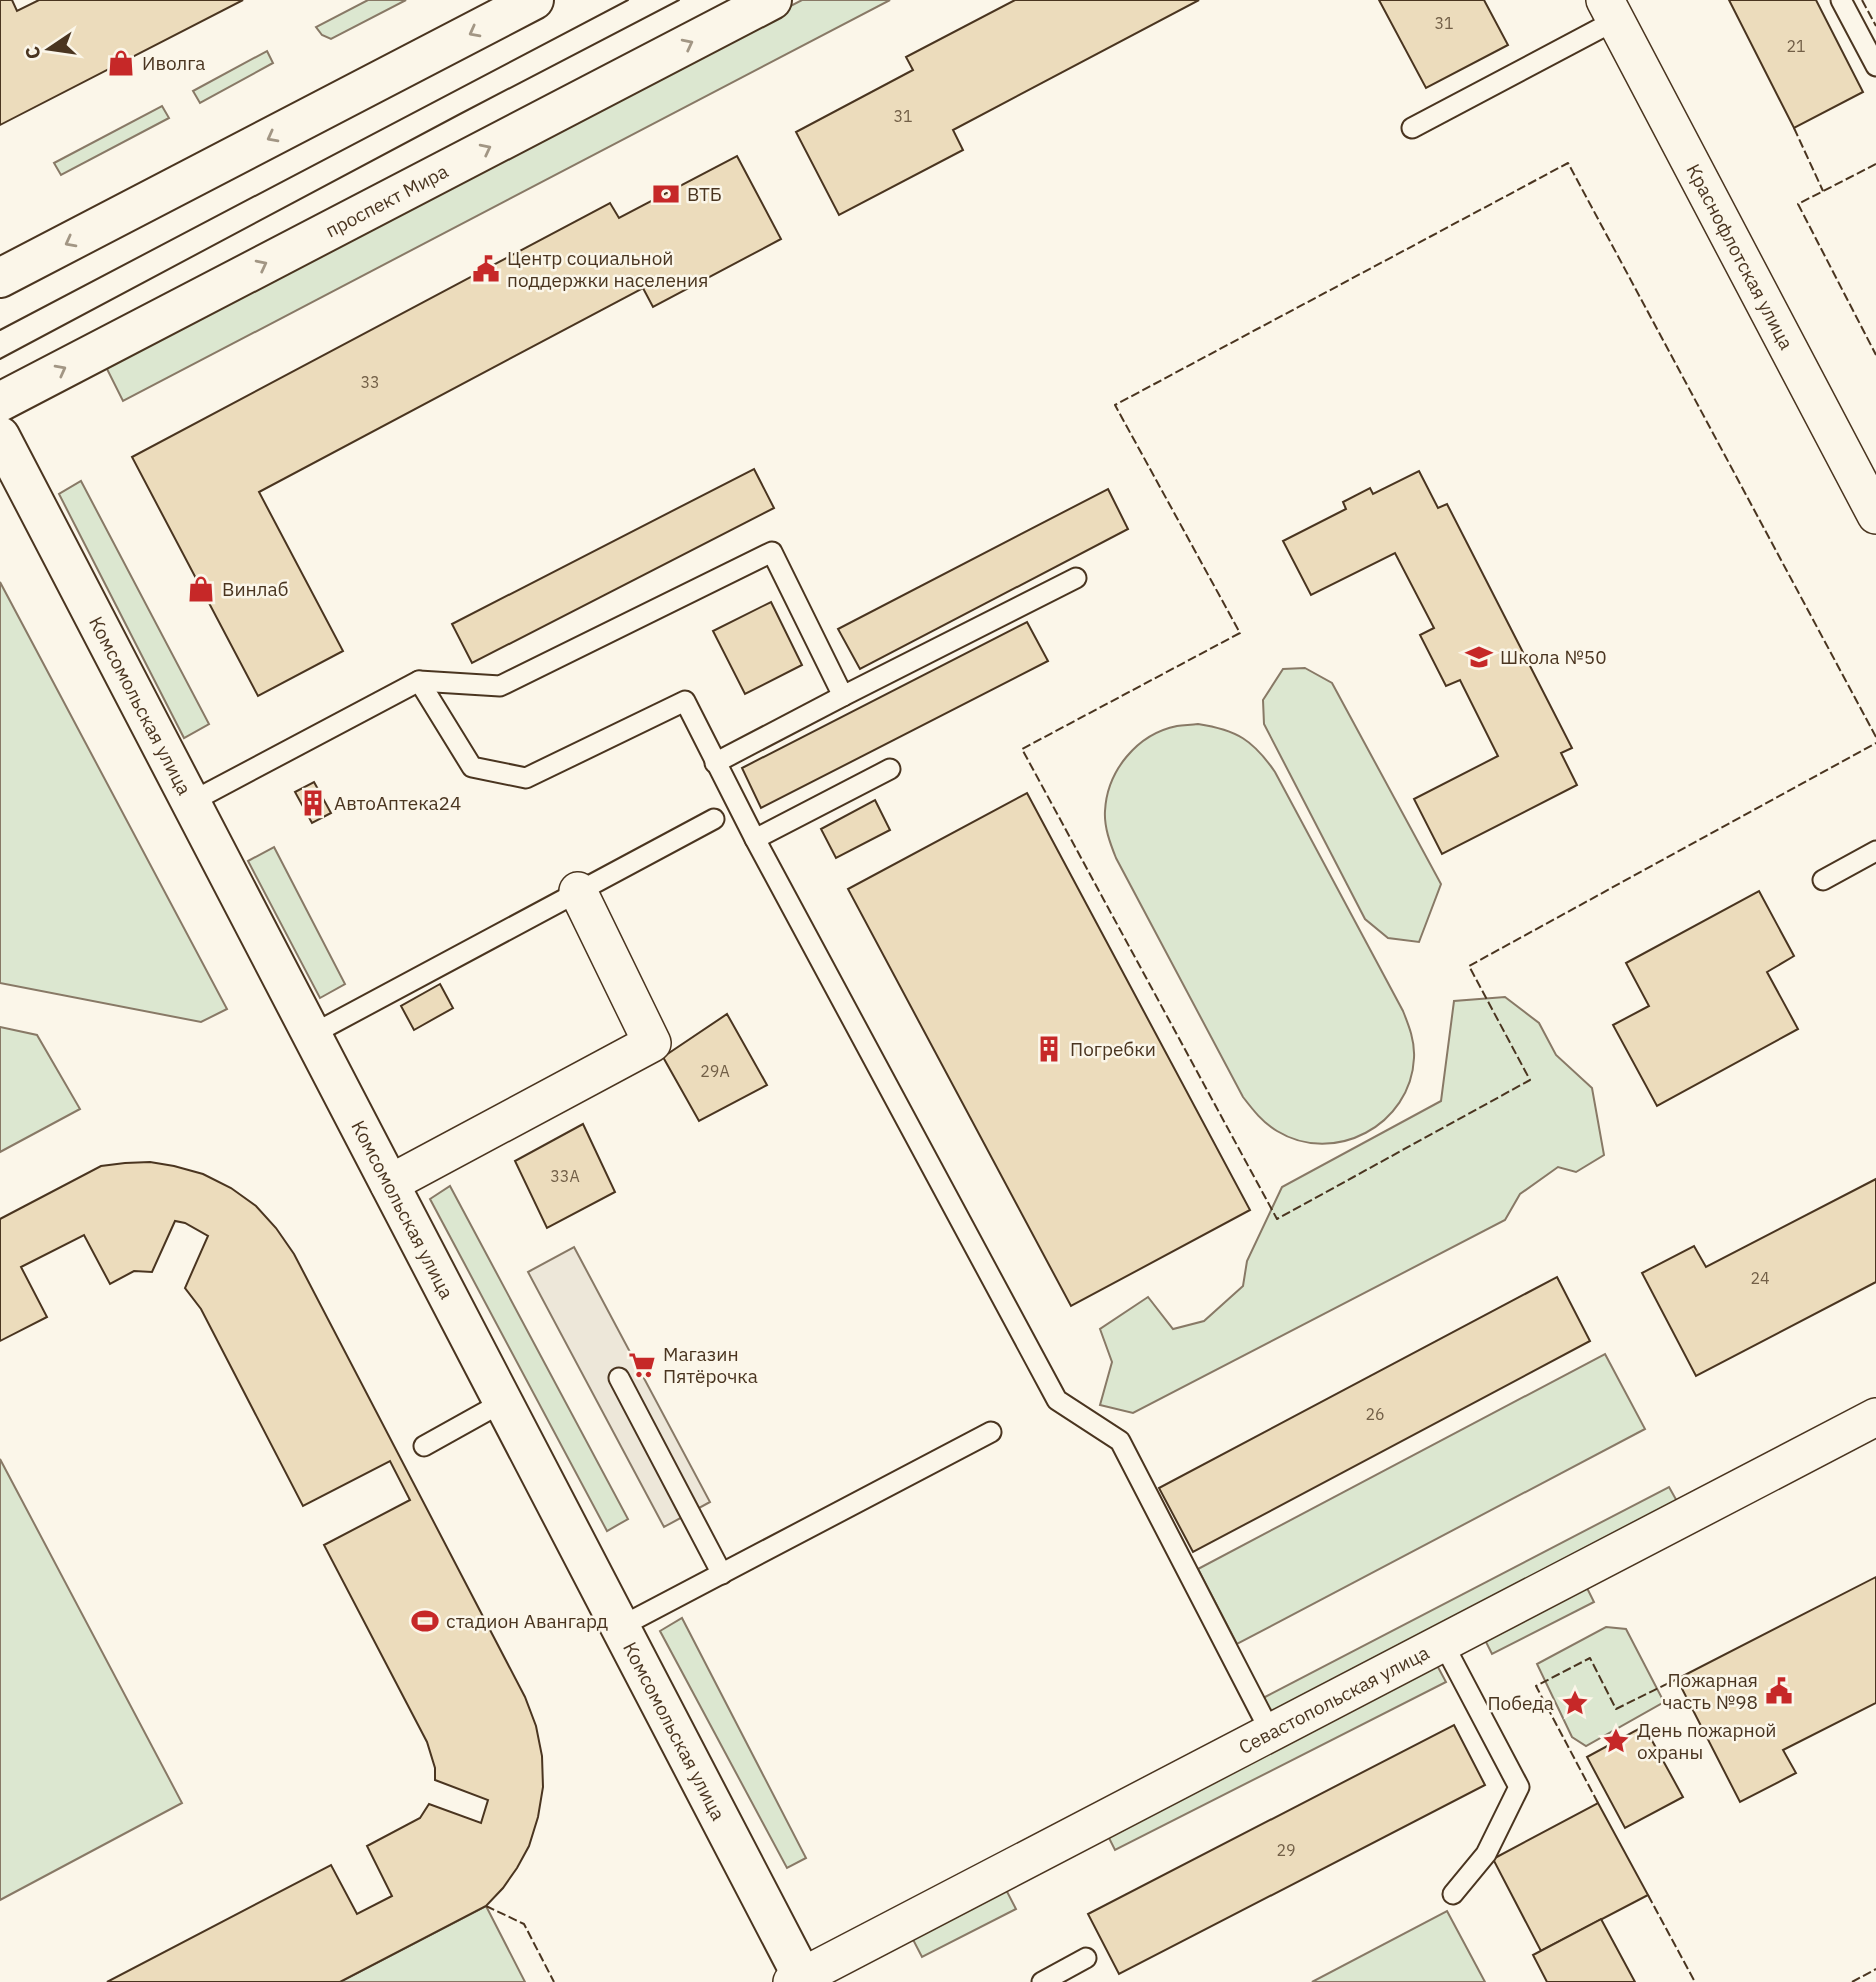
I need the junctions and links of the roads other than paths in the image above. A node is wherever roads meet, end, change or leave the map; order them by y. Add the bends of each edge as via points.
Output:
1 (534, 0) edge
2 (772, 0) edge
3 (1841, 0) edge
4 (1611, 10) edge
5 (1876, 66) edge
6 (1412, 128) dead end
7 (0, 278) edge
8 (0, 402) edge
9 (0, 436) edge
10 (1876, 515) edge
11 (1076, 578) dead end
12 (419, 681) junction
13 (843, 696) junction
14 (715, 763) junction
15 (890, 769) dead end
16 (191, 802) junction
17 (714, 819) dead end
18 (755, 839) junction
19 (1876, 852) edge
20 (1823, 880) dead end
21 (578, 891) junction
22 (311, 1035) junction
23 (388, 1184) junction
24 (619, 1378) dead end
25 (503, 1402) junction
26 (1876, 1417) edge
27 (990, 1432) dead end
28 (424, 1446) dead end
29 (722, 1574) junction
30 (620, 1627) junction
31 (1443, 1643) junction
32 (1270, 1733) junction
33 (1453, 1894) dead end
34 (1086, 1958) dead end
35 (800, 1980) edge
36 (1042, 1982) edge

1 -> 7 street
8 -> 2 street, проспект Мира
3 - 5 lane
4 - 6 lane
4 - 10 street, Краснофлотская улица
9 - 16 street, Комсомольская улица
11 - 13 lane
12 - 13 lane via 500,686 772,552
12 - 14 lane via 472,767 526,778 685,701
12 - 16 lane
13 - 14 lane
14 - 18 lane
15 - 18 lane
16 - 22 street, Комсомольская улица
17 - 21 lane
18 - 32 lane via 1057,1400 1120,1441
19 - 20 lane
21 - 22 lane
21 - 23 street via 652,1043
22 - 23 street, Комсомольская улица
23 - 25 street, Комсомольская улица
24 - 29 lane
25 - 28 lane
25 - 30 street, Комсомольская улица
26 - 31 street, Севастопольская улица
27 - 29 lane
29 - 30 lane
30 - 35 street, Комсомольская улица
31 - 32 street, Севастопольская улица
31 - 33 lane via 1520,1787 1486,1854
32 - 35 street, Севастопольская улица
34 - 36 lane

